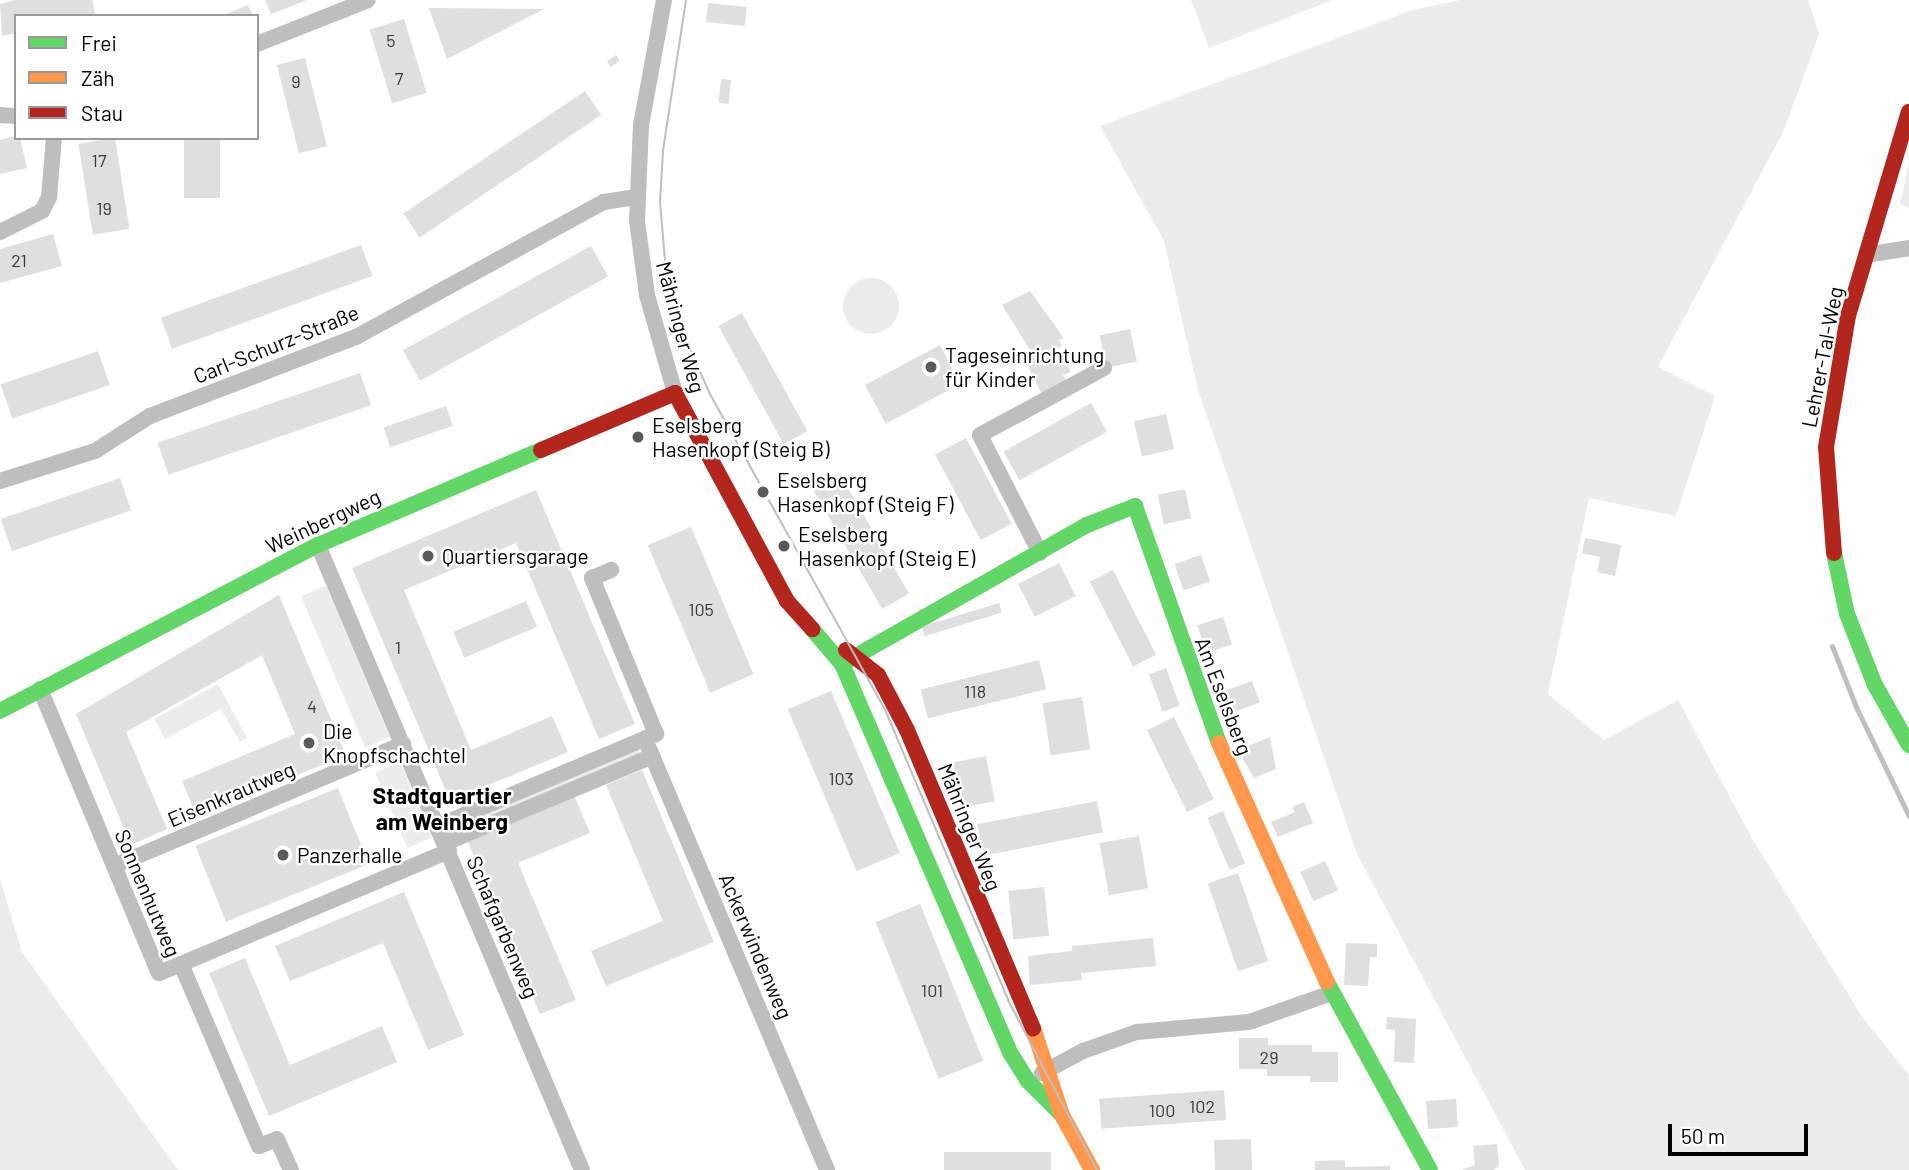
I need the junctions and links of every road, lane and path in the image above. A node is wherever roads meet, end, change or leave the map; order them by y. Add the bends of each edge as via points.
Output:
1 (368, 0) edge
2 (664, 0) edge
3 (259, 43) edge
4 (1909, 112) edge
5 (54, 140) edge
6 (636, 197) junction
7 (0, 232) edge
8 (1909, 248) edge
9 (1866, 255) junction
10 (1104, 368) dead end
11 (675, 393) junction
12 (0, 481) edge
13 (318, 545) junction
14 (1040, 553) junction
15 (611, 570) dead end
16 (849, 660) junction
17 (40, 689) junction
18 (0, 711) edge
19 (651, 736) junction
20 (403, 744) junction
21 (1909, 746) edge
22 (653, 756) junction
23 (438, 825) junction
24 (447, 847) junction
25 (114, 866) junction
26 (181, 964) junction
27 (1332, 993) junction
28 (1050, 1069) junction
29 (1027, 1080) junction
30 (1062, 1115) junction
31 (290, 1170) edge
32 (582, 1170) edge
33 (827, 1170) edge
34 (1092, 1170) edge
35 (1430, 1170) edge

1 - 3 street
2 - 6 street, Mähringer Weg via 641,125
4 - 9 street, Lehrer-Tal-Weg
5 - 7 street via 49,197 41,211
6 - 11 street, Mähringer Weg via 644,281
6 - 12 street, Carl-Schurz-Straße via 604,202 356,337 150,416 95,451
8 - 9 street
9 - 21 street, Lehrer-Tal-Weg via 1833,389 1826,447 1834,557 1853,633
10 - 14 street via 980,435
11 - 13 street, Weinbergweg
11 - 16 street, Mähringer Weg via 787,601
13 - 17 street, Weinbergweg
13 - 20 street, Schafgarbenweg
14 - 16 street, Am Eselsberg
14 - 27 street, Am Eselsberg via 1087,525 1135,506 1212,728
15 - 19 street, Ackerwindenweg via 592,578
16 - 28 street, Mähringer Weg via 884,684 907,730
16 - 29 street, Mähringer Weg via 986,1001
17 - 18 street, Weinbergweg
17 - 25 street, Sonnenhutweg
19 - 22 street, Ackerwindenweg
19 - 23 street
20 - 23 street, Schafgarbenweg
20 - 25 street, Eisenkrautweg
22 - 24 street
22 - 33 street, Ackerwindenweg
23 - 24 street, Schafgarbenweg
24 - 26 street
24 - 32 street, Schafgarbenweg
25 - 26 street, Sonnenhutweg via 159,973
26 - 31 street, Sonnenhutweg via 259,1146 277,1139
27 - 28 street via 1249,1022 1137,1032
27 - 35 street, Am Eselsberg
28 - 29 street
28 - 30 street, Mähringer Weg
29 - 30 street, Mähringer Weg
30 - 34 street, Mähringer Weg

